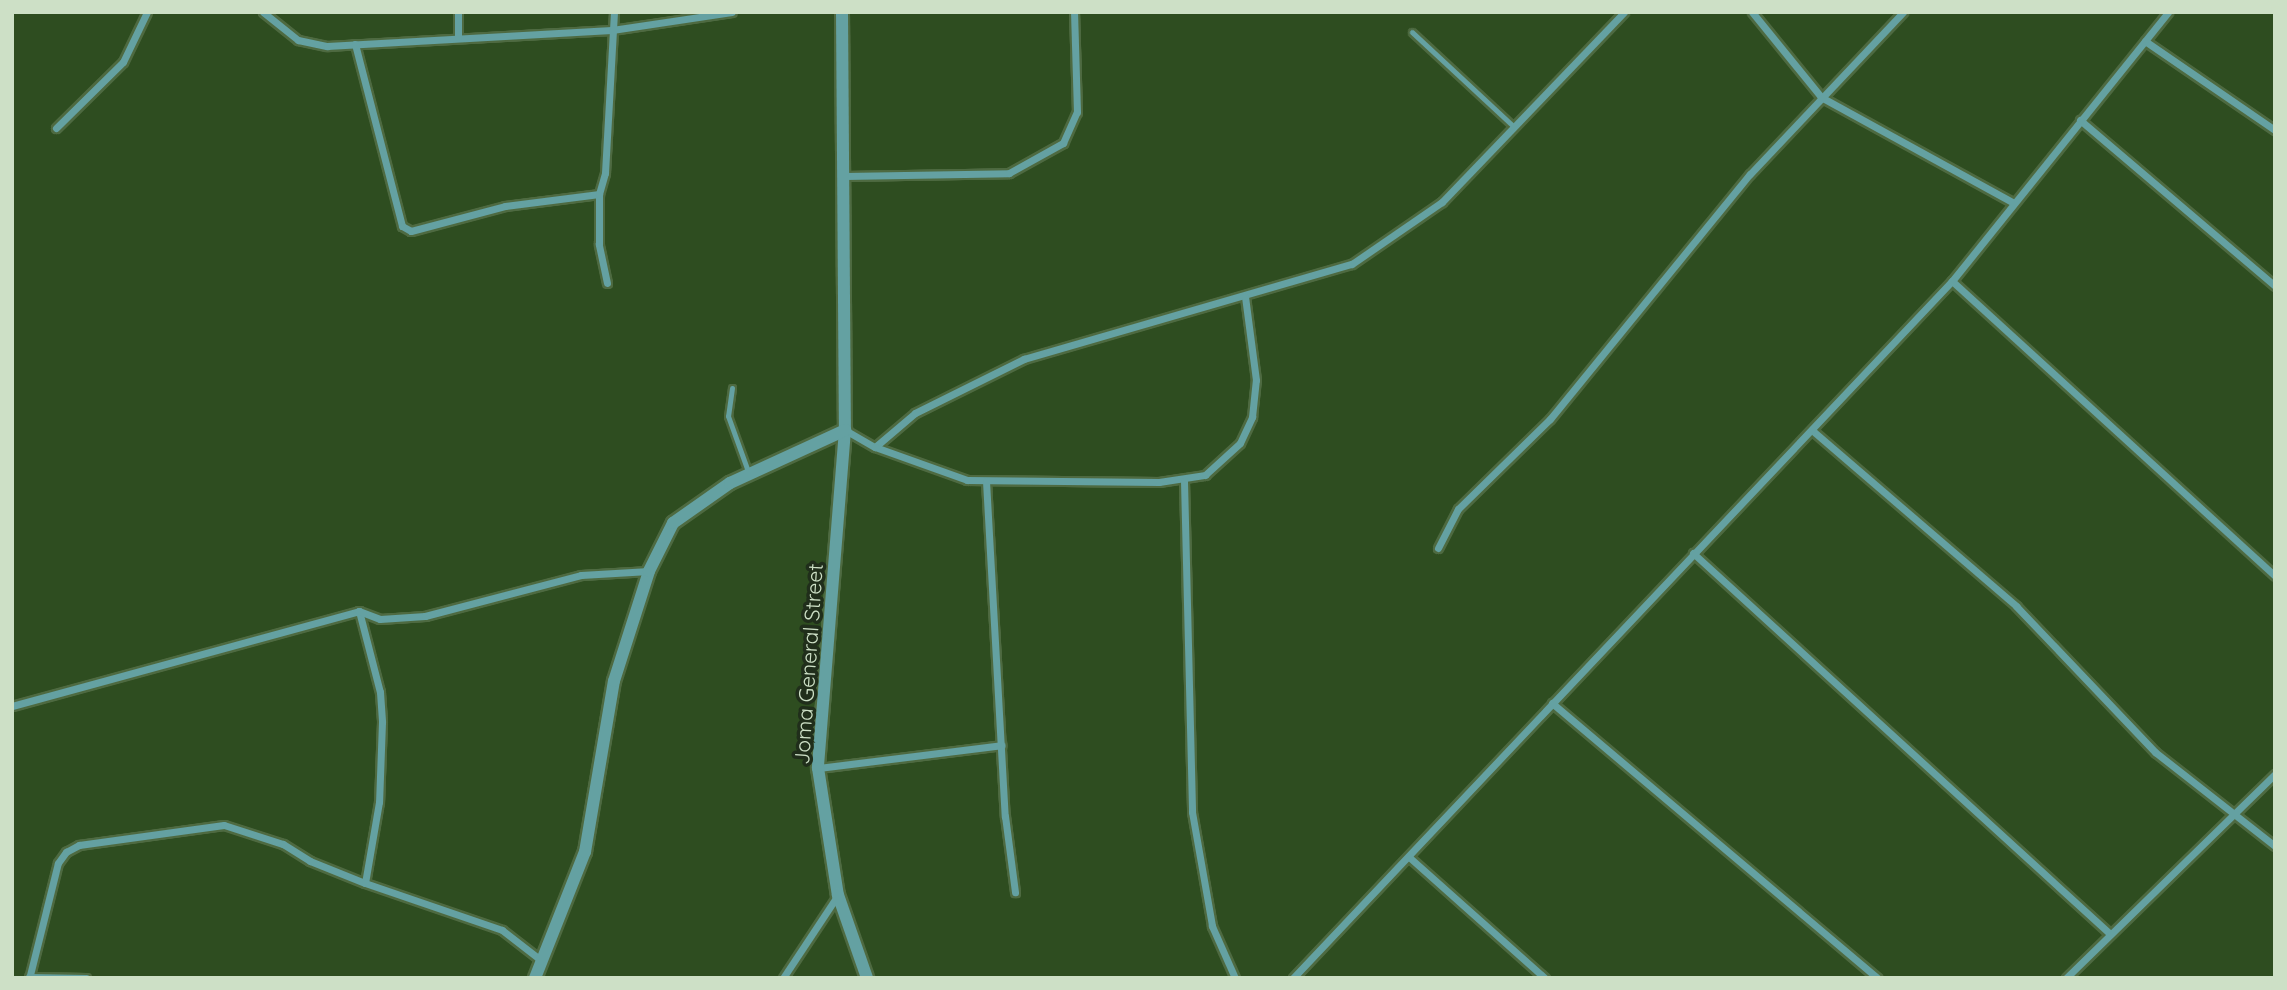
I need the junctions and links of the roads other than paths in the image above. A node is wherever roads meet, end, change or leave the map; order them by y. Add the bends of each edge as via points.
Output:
1 (147, 12) edge
2 (262, 12) edge
3 (458, 12) edge
4 (614, 12) edge
5 (732, 12) edge
6 (842, 12) edge
7 (1074, 12) edge
8 (1624, 12) edge
9 (1752, 12) edge
10 (1903, 12) edge
11 (2168, 12) edge
12 (612, 30) junction
13 (1412, 32) dead end
14 (458, 37) junction
15 (2145, 41) junction
16 (355, 44) junction
17 (1821, 97) junction
18 (2080, 120) junction
19 (1512, 125) junction
20 (56, 128) dead end
21 (2275, 130) edge
22 (845, 176) junction
23 (599, 194) junction
24 (2014, 202) junction
25 (1952, 281) junction
26 (607, 283) dead end
27 (2275, 286) edge
28 (1245, 297) junction
29 (732, 388) dead end
30 (845, 430) junction
31 (1814, 432) junction
32 (875, 447) junction
33 (749, 474) junction
34 (986, 481) junction
35 (1184, 481) junction
36 (1438, 548) dead end
37 (1693, 552) junction
38 (649, 572) junction
39 (2275, 576) edge
40 (359, 611) junction
41 (1552, 703) junction
42 (12, 706) edge
43 (1002, 745) junction
44 (818, 768) junction
45 (2275, 774) edge
46 (2236, 814) junction
47 (2275, 846) edge
48 (1409, 857) junction
49 (365, 883) junction
50 (1015, 892) dead end
51 (838, 895) junction
52 (2109, 933) junction
53 (542, 962) junction
54 (29, 976) edge
55 (86, 978) edge
56 (535, 978) edge
57 (783, 978) edge
58 (867, 978) edge
59 (1234, 978) edge
60 (1293, 978) edge
61 (1545, 978) edge
62 (1877, 978) edge
63 (2066, 978) edge

1 - 20 street via 123,62
2 - 16 street via 298,40 315,46
3 - 14 street
4 - 12 street
5 - 12 street
6 - 22 street, Joma General Street
7 - 22 street via 1077,113 1063,143 1009,173
8 - 19 street
9 - 17 street
10 - 17 street
11 - 15 street
12 - 14 street
12 - 23 street via 605,173
13 - 19 lane
14 - 16 street
15 - 18 street
15 - 21 street
16 - 23 street via 401,226 411,231 530,201
17 - 24 street
17 - 36 street via 1750,174 1550,419 1458,509
18 - 24 street
18 - 27 street
19 - 28 street via 1442,202 1408,230 1352,264
22 - 30 street, Joma General Street
23 - 26 street via 599,244
24 - 25 street
25 - 31 street
25 - 39 street
28 - 32 street via 1024,359 915,413
28 - 35 street via 1256,380 1252,417 1224,462
29 - 33 lane via 728,416
30 - 32 street
30 - 33 street
30 - 44 street, Joma General Street
31 - 37 street
31 - 46 street via 2016,607 2155,752
32 - 34 street via 954,478
33 - 38 street via 699,502 673,523
34 - 35 street
34 - 43 street
35 - 59 street via 1192,813 1212,926
37 - 41 street
37 - 52 street
38 - 40 street via 581,575 425,616 380,619
38 - 53 street via 609,704 591,833
40 - 42 street
40 - 49 street via 380,692 382,722 379,802
41 - 48 street
41 - 62 street
43 - 44 street
43 - 50 street
44 - 51 street, Joma General Street
45 - 46 street
46 - 47 street
46 - 52 street
48 - 60 street
48 - 61 street
49 - 53 street via 502,930
49 - 54 street via 310,862 283,844 224,825 79,845 58,863
51 - 57 street
51 - 58 street, Joma General Street
52 - 63 street
53 - 56 street
54 - 55 street

